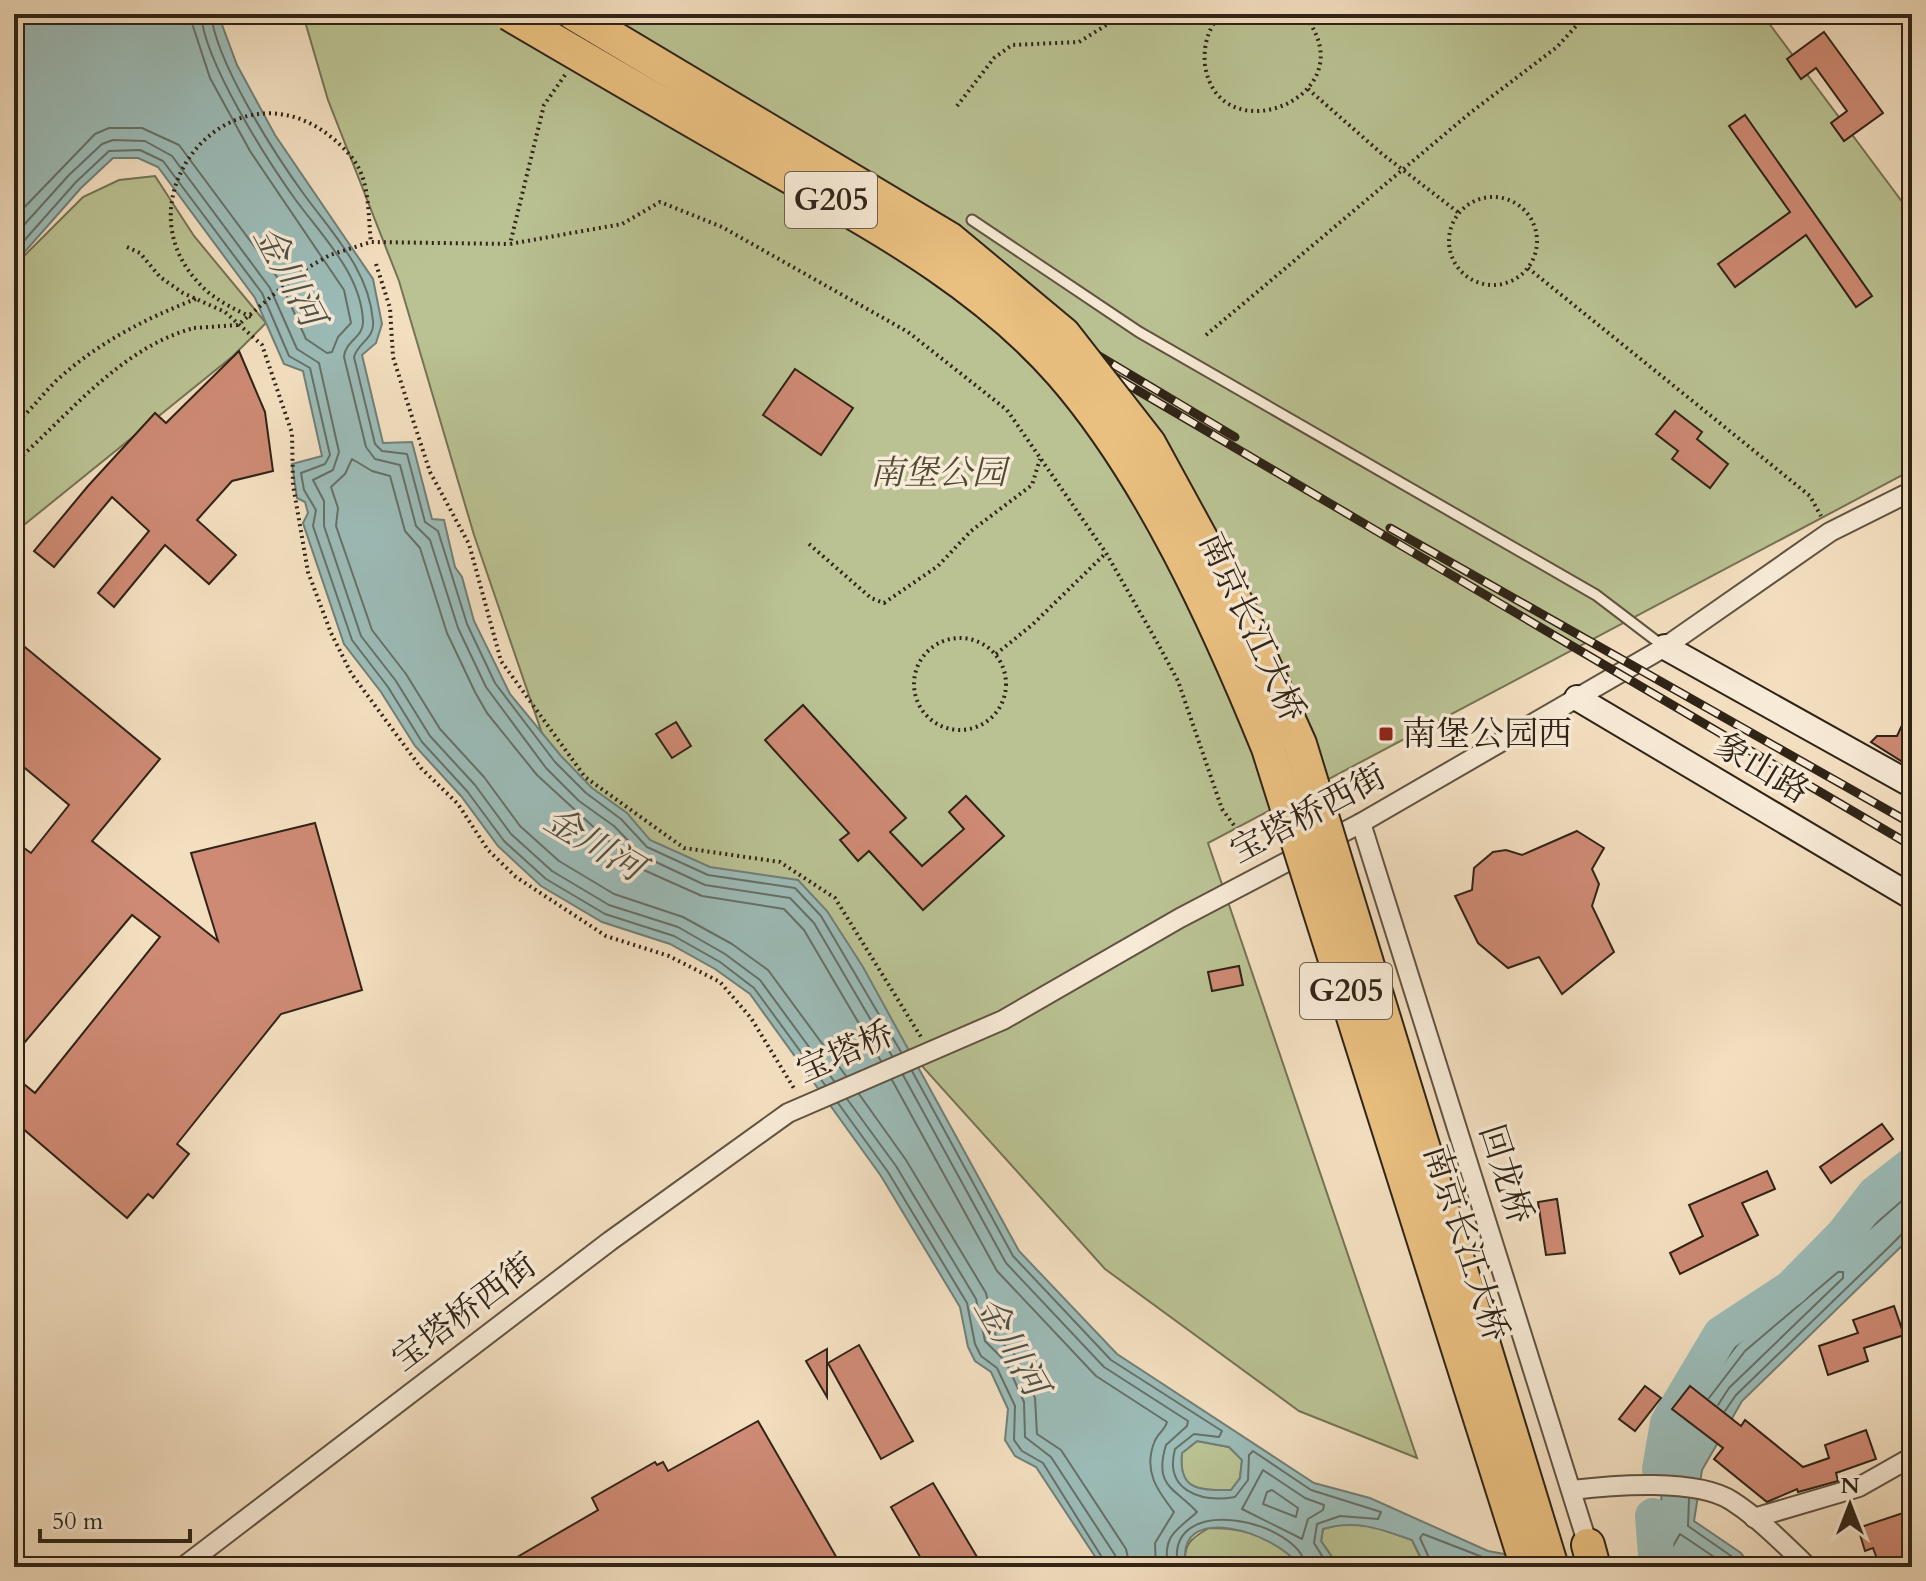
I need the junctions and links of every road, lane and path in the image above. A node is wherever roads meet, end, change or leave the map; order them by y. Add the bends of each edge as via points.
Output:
1 (509, 14) edge
2 (574, 14) edge
3 (1124, 14) edge
4 (1221, 14) edge
5 (1303, 14) edge
6 (1587, 14) edge
7 (571, 66) dead end
8 (1308, 89) junction
9 (957, 106) dead end
10 (1403, 170) junction
11 (1459, 213) junction
12 (972, 220) dead end
13 (371, 242) junction
14 (510, 244) junction
15 (127, 247) dead end
16 (376, 264) dead end
17 (1528, 268) junction
18 (196, 299) junction
19 (251, 317) junction
20 (1206, 335) dead end
21 (14, 425) edge
22 (14, 449) edge
23 (22, 456) junction
24 (1040, 457) junction
25 (14, 463) edge
26 (1912, 491) edge
27 (1830, 532) junction
28 (809, 544) dead end
29 (1106, 553) junction
30 (1665, 647) junction
31 (996, 654) junction
32 (1577, 698) junction
33 (1912, 785) edge
34 (1361, 823) junction
35 (1259, 859) dead end
36 (1912, 897) edge
37 (928, 1050) junction
38 (796, 1092) dead end
39 (788, 1113) joint
40 (1912, 1457) edge
41 (1572, 1490) junction
42 (1754, 1518) junction
43 (1591, 1556) edge
44 (183, 1567) edge
45 (1527, 1567) edge
46 (1552, 1567) edge
47 (1808, 1567) edge

1 - 45 highway, 南京长江大桥 / G205, bridge via 921,252 988,302 1060,372 1112,437 1223,637 1268,748
2 - 46 highway, 南京长江大桥 / G205, bridge via 950,239 1064,334 1149,443 1236,602 1300,744
3 - 9 path via 1079,42 1012,45 994,58
4 - 8 path via 1204,51 1213,86 1225,99 1242,109 1269,111 1295,102
5 - 8 path via 1316,32 1320,52
6 - 10 path via 1557,47
7 - 14 path via 544,105
8 - 10 path
10 - 11 path
10 - 20 path
11 - 17 path via 1484,198 1500,197 1526,211 1537,239
11 - 17 path via 1449,239 1451,253 1466,276 1505,283
12 - 30 lane via 1139,332 1596,595
13 - 14 path, bridge
13 - 19 path, bridge via 300,272
13 - 19 path via 363,179 331,136 305,121 277,114 245,117 216,129 199,143 181,171 168,215 178,251 194,279 216,299
14 - 24 path via 622,224 660,202 722,227 908,332 1007,410
15 - 18 path via 140,253 160,277
16 - 37 path via 390,308 393,357 430,472 469,544 501,661 585,777 634,813 684,848 780,862 835,898
17 - 27 path via 1810,496
18 - 21 path via 101,345
18 - 38 path via 225,312 266,353 292,433 293,485 308,572 351,673 390,729 516,877 606,936 669,956 720,982 751,1018
19 - 23 path, bridge via 238,325 175,333 129,357
22 - 23 path
23 - 25 path
24 - 28 path via 1032,485 971,531 938,566 884,603 871,598
24 - 29 path
26 - 27 street, 宝塔桥西街
27 - 30 street, 宝塔桥西街
29 - 31 path
29 - 35 path via 1178,681 1222,809
30 - 32 street, 宝塔桥西街
30 - 33 street, 象山路
31 - 31 path via 970,639 940,642 928,651 914,677 919,707 928,719 957,731 987,723 1005,698 1004,667
32 - 34 street, 宝塔桥西街
32 - 36 street, 象山路
34 - 37 street, 宝塔桥西街 via 1180,918 1003,1020
34 - 41 street, 回龙桥
37 - 39 street, 宝塔桥
39 - 44 street, 宝塔桥西街 via 610,1241
40 - 42 street via 1859,1487
41 - 42 street via 1630,1484 1678,1487 1730,1499
41 - 43 street, 回龙桥
42 - 47 street

